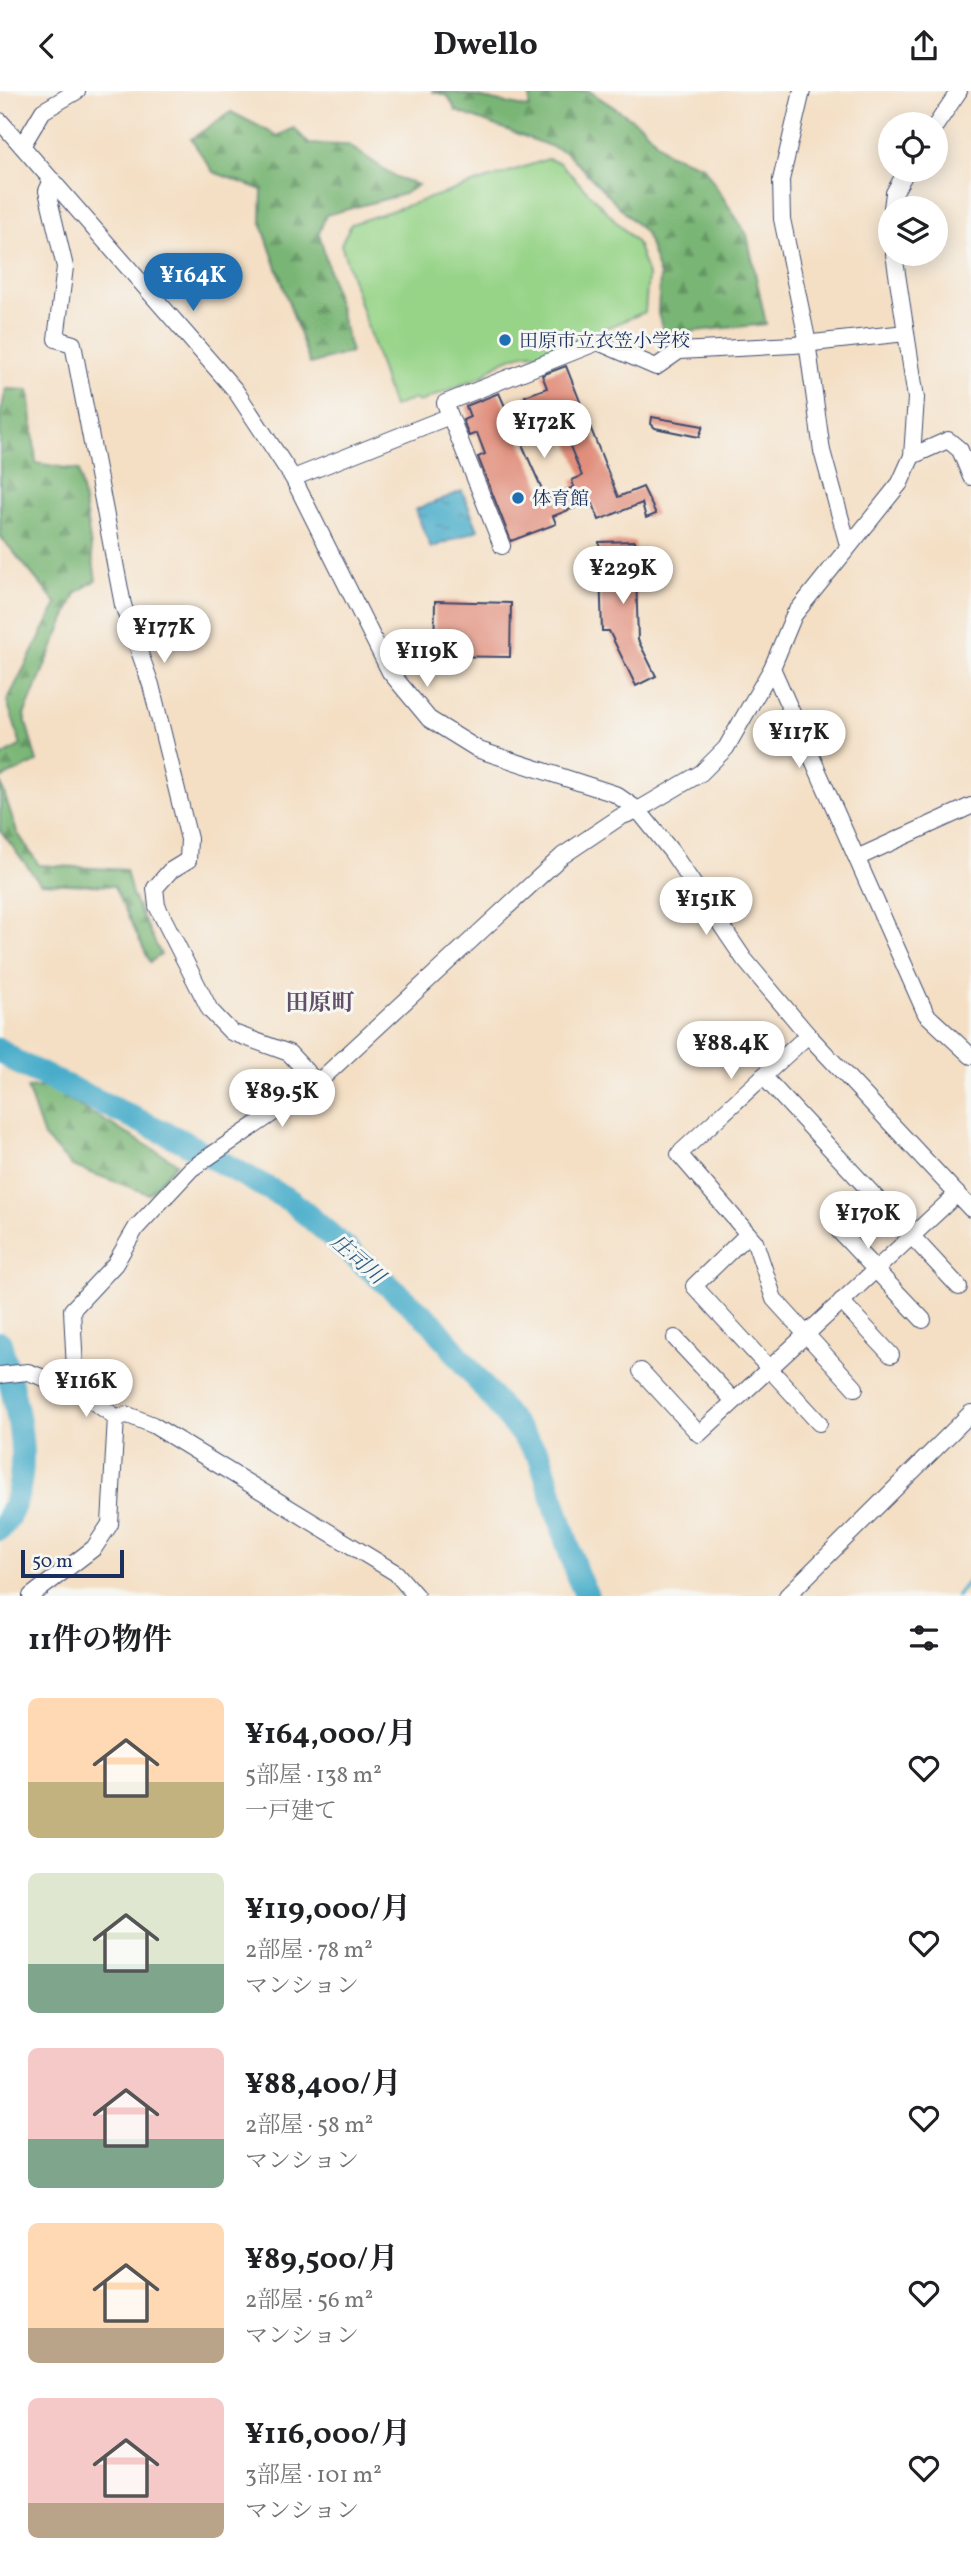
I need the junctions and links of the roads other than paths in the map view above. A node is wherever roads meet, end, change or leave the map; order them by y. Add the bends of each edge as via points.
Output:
1 (77, 91) edge
2 (802, 91) edge
3 (959, 91) edge
4 (945, 112) edge
5 (0, 121) edge
6 (22, 146) junction
7 (52, 180) junction
8 (896, 266) edge
9 (906, 333) junction
10 (806, 344) junction
11 (450, 416) junction
12 (912, 456) junction
13 (971, 477) edge
14 (293, 478) junction
15 (848, 545) junction
16 (502, 547) dead end
17 (772, 668) junction
18 (971, 806) edge
19 (638, 810) junction
20 (859, 857) junction
21 (808, 1035) junction
22 (971, 1056) edge
23 (763, 1076) junction
24 (317, 1083) junction
25 (957, 1194) junction
26 (971, 1209) edge
27 (839, 1231) dead end
28 (748, 1234) junction
29 (911, 1236) junction
30 (875, 1269) junction
31 (959, 1287) dead end
32 (841, 1301) junction
33 (923, 1320) dead end
34 (804, 1335) junction
35 (675, 1338) dead end
36 (891, 1355) dead end
37 (768, 1368) junction
38 (641, 1371) dead end
39 (0, 1375) edge
40 (855, 1388) dead end
41 (76, 1390) junction
42 (734, 1401) junction
43 (971, 1413) edge
44 (116, 1417) junction
45 (819, 1423) dead end
46 (31, 1596) edge
47 (416, 1596) edge
48 (787, 1596) edge

1 - 6 street via 43,111
2 - 10 street via 781,180 782,219
3 - 4 street
5 - 6 street
6 - 7 street
7 - 14 street via 235,390
7 - 24 street via 47,191 65,267 56,339 73,344 123,605 151,685 189,839 188,860 155,888 157,906 211,1010 231,1033 289,1053
8 - 9 street
9 - 10 street
9 - 12 street via 916,398
10 - 11 street via 679,351 656,367 598,342 445,404
10 - 15 street via 822,451
11 - 14 street
11 - 16 street
12 - 13 street via 948,440 960,450
12 - 15 street via 900,483
14 - 19 street via 390,672 429,719 479,750 615,794
15 - 17 street via 794,615
17 - 19 street via 718,756 701,773
17 - 20 street
18 - 20 street
19 - 21 street via 744,959
19 - 24 street via 562,856
20 - 22 street via 926,1014
21 - 23 street
21 - 25 street
23 - 28 street via 679,1154
23 - 29 street
24 - 41 street via 191,1169 136,1228 115,1264 72,1311
25 - 26 street
25 - 29 street
27 - 30 street
28 - 34 street via 755,1242 774,1299
28 - 37 street via 694,1286
29 - 30 street
29 - 31 street
30 - 32 street
30 - 33 street
32 - 34 street
32 - 36 street
34 - 37 street
34 - 40 street
35 - 42 street
37 - 42 street
37 - 45 street
38 - 42 street via 699,1434
39 - 41 street via 28,1372
41 - 44 street
43 - 48 street
44 - 46 street via 110,1524 94,1548
44 - 47 street via 128,1415 153,1425 396,1573

